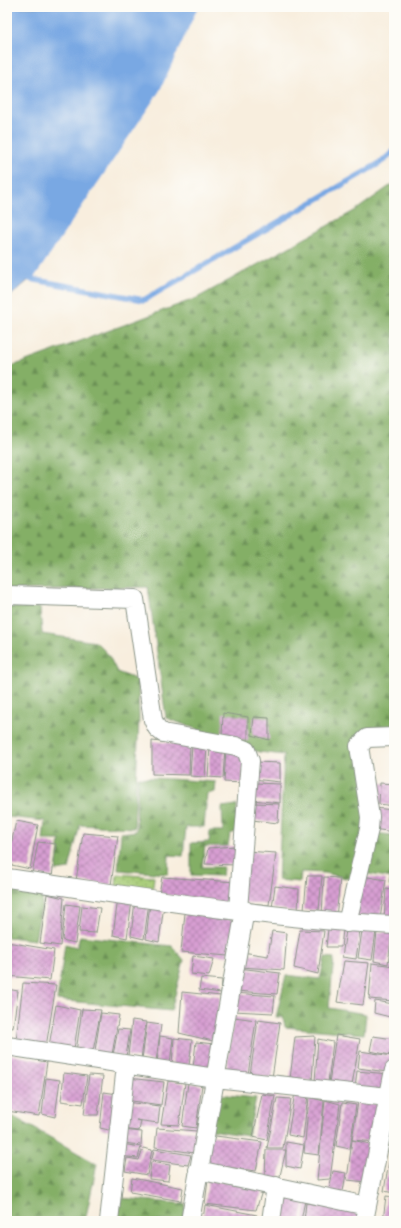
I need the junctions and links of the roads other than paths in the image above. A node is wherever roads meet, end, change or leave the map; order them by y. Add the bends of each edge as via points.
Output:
1 (7, 595) edge
2 (394, 737) edge
3 (7, 878) edge
4 (241, 910) junction
5 (347, 922) junction
6 (394, 925) edge
7 (7, 1046) edge
8 (126, 1065) junction
9 (394, 1070) edge
10 (214, 1078) junction
11 (388, 1097) junction
12 (198, 1170) junction
13 (276, 1186) junction
14 (366, 1213) edge
15 (109, 1221) edge
16 (190, 1221) edge
17 (271, 1221) edge

1 - 4 street via 135,599 153,720 157,728 163,733 236,746 246,750 250,761
2 - 5 street via 367,738 359,746 370,817
3 - 4 street
4 - 5 street
4 - 10 street
5 - 6 street
7 - 8 street
8 - 10 street
8 - 15 street
9 - 11 street
10 - 11 street
10 - 12 street
11 - 14 street
12 - 13 street
12 - 16 street
13 - 14 street
13 - 17 street

